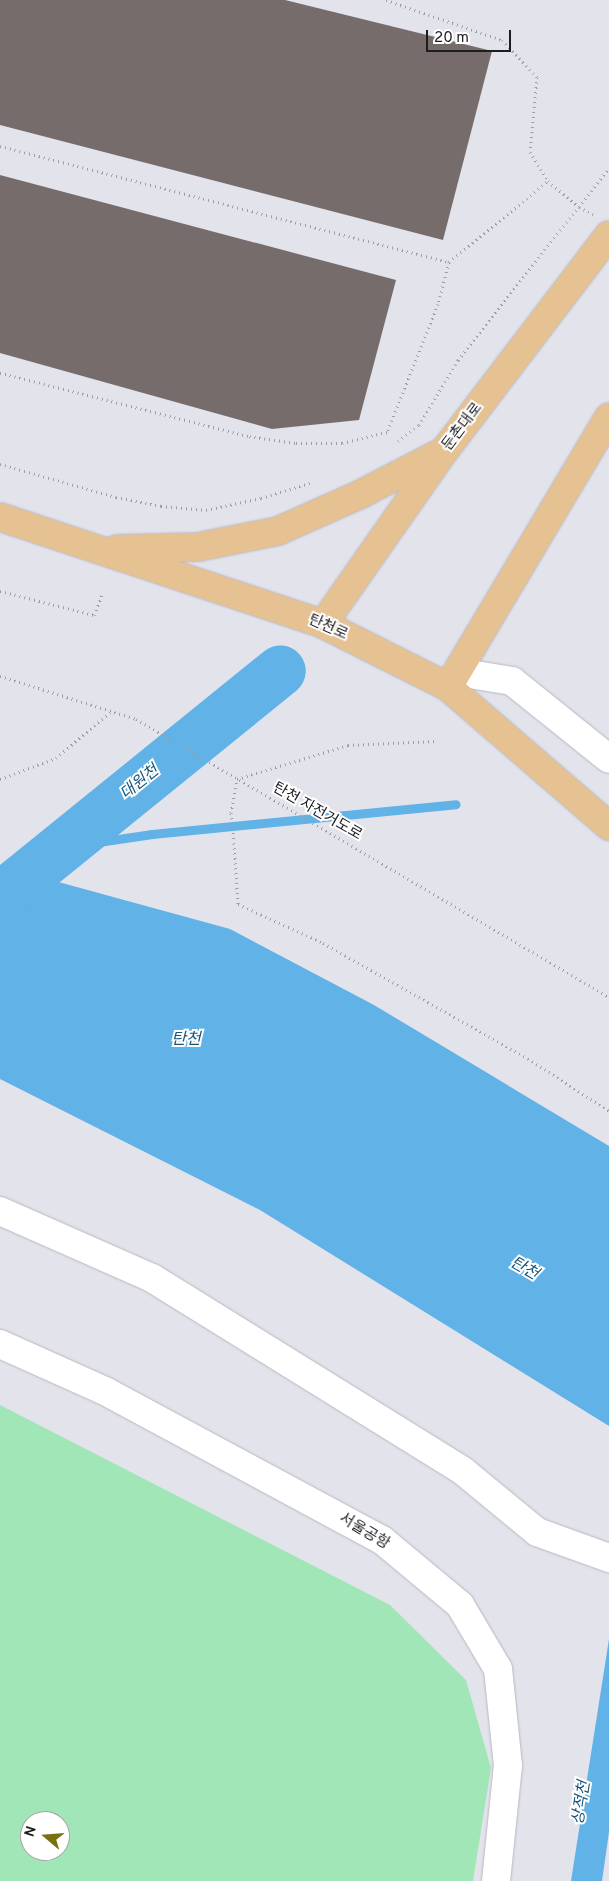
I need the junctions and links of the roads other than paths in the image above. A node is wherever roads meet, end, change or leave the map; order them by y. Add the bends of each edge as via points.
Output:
1 (605, 227) edge
2 (609, 417) edge
3 (445, 450) junction
4 (0, 517) edge
5 (99, 549) junction
6 (323, 624) junction
7 (453, 679) junction
8 (609, 759) edge
9 (609, 826) edge
10 (0, 1211) edge
11 (0, 1344) edge
12 (609, 1558) edge
13 (496, 1881) edge

1 - 3 main road, 둔촌대로
2 - 7 main road
3 - 5 main road via 361,494 278,531 198,547
3 - 6 main road, 둔촌대로
4 - 5 main road, 탄천로
5 - 6 main road, 탄천로
6 - 7 main road, 탄천로
7 - 8 street via 512,681
7 - 9 main road, 탄천로
10 - 12 street via 152,1278 464,1471 537,1532
11 - 13 street, 서울공항 via 105,1391 382,1540 460,1605 498,1669 508,1765

